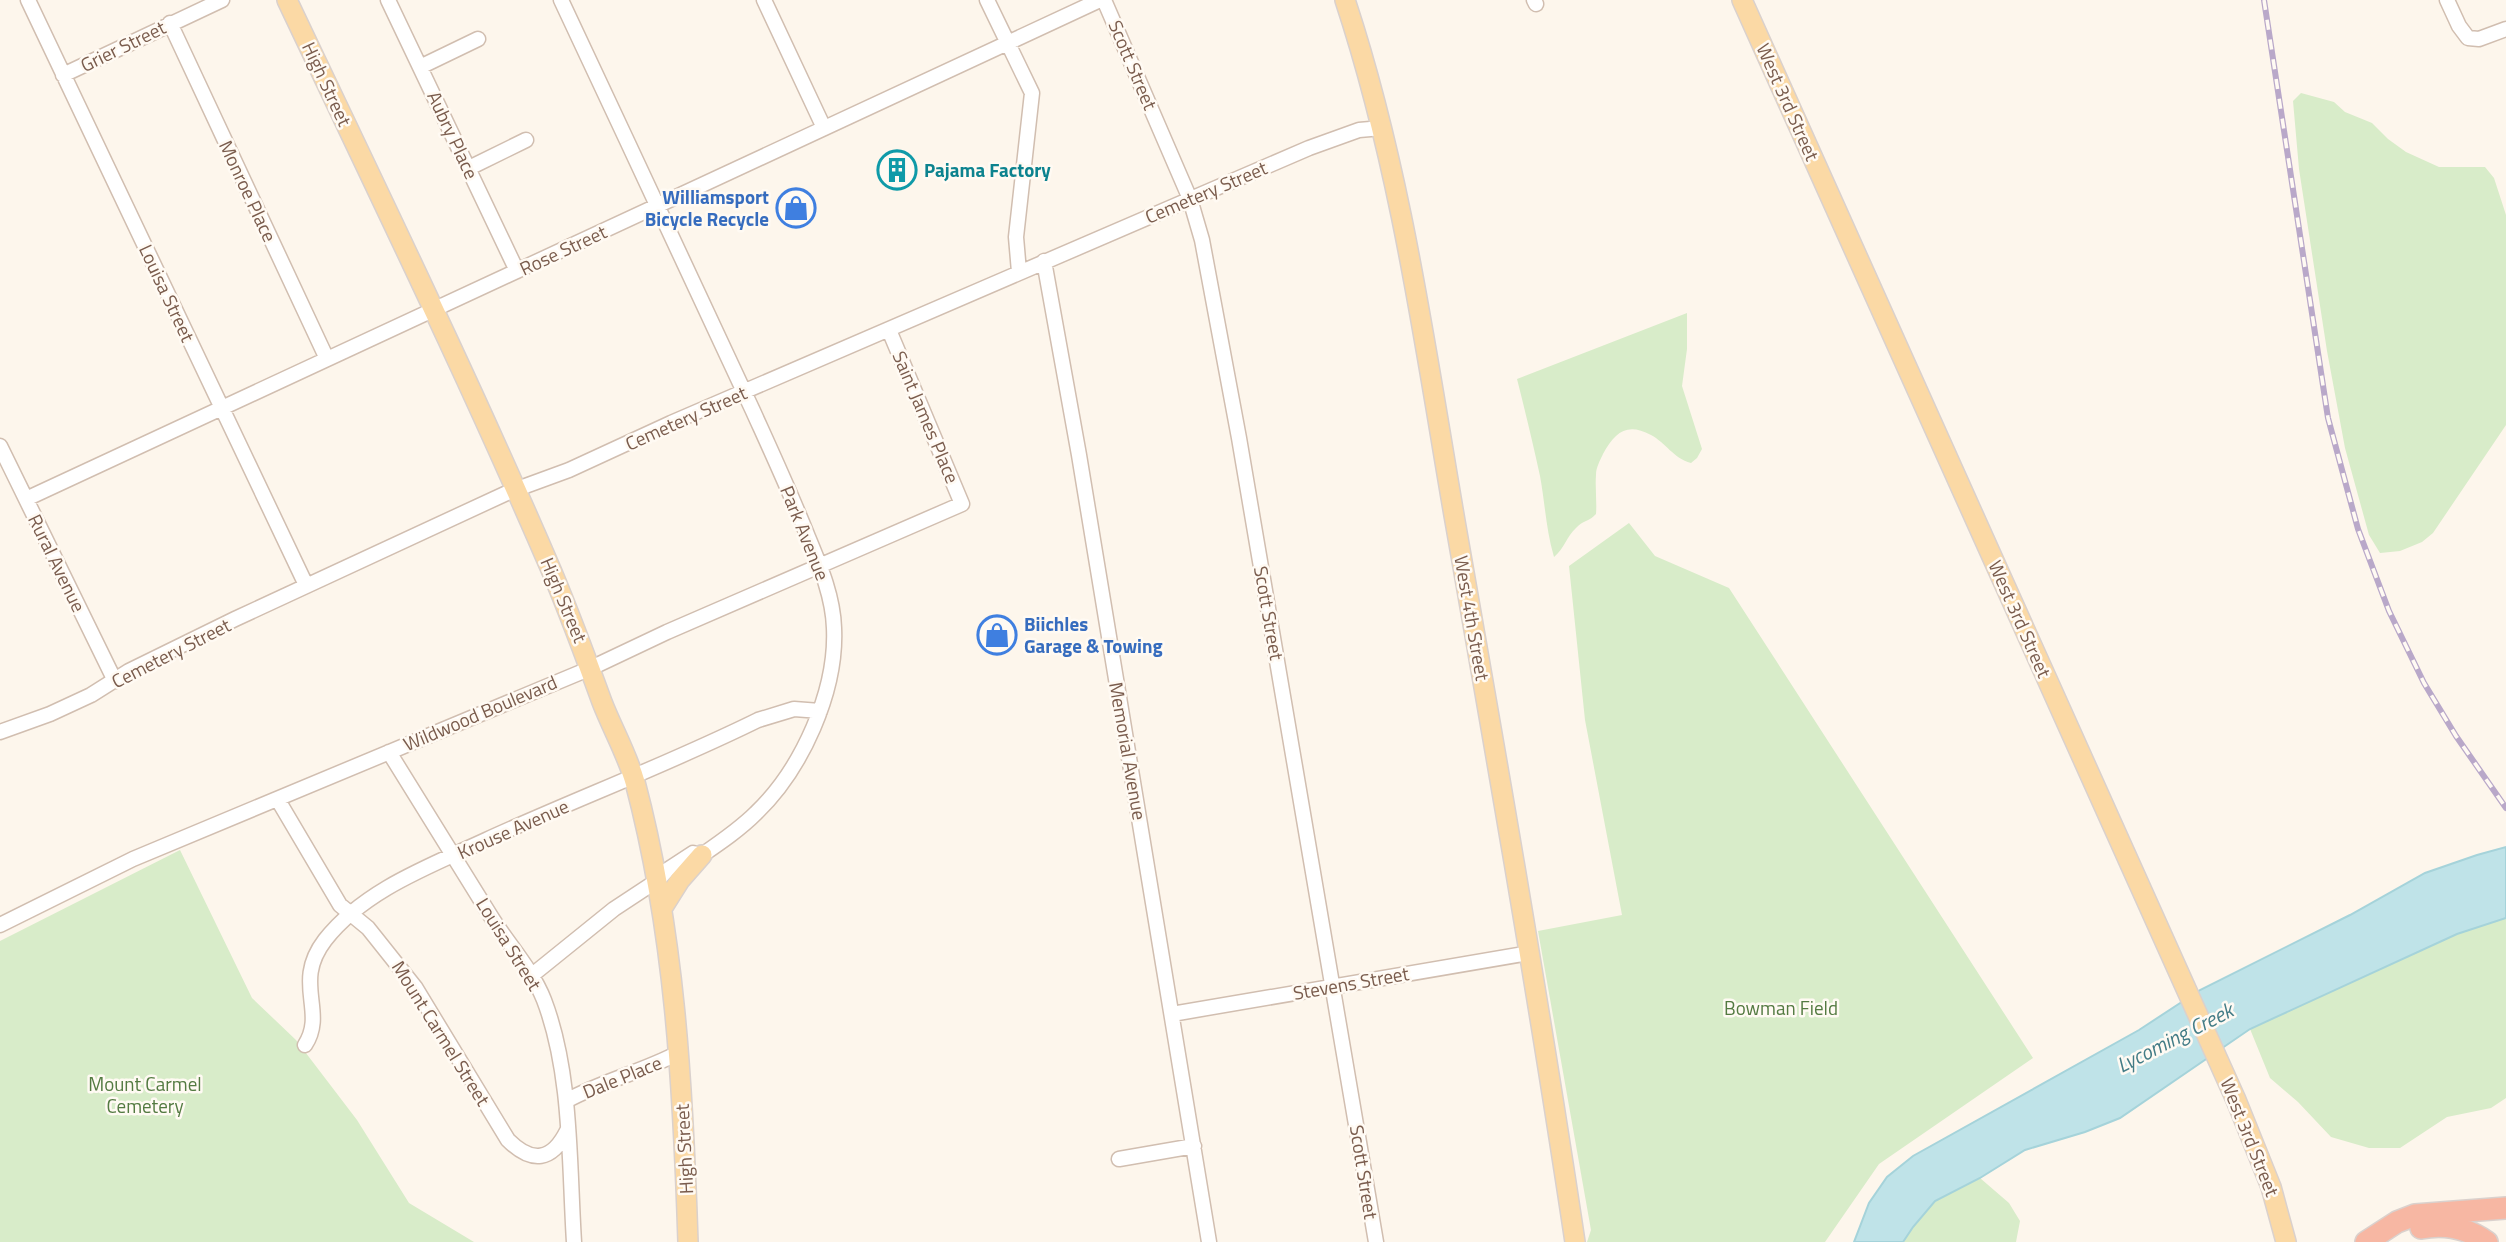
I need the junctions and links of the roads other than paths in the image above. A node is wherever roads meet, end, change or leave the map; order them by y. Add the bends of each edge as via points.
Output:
1 (28, 0) edge
2 (222, 0) edge
3 (288, 0) edge
4 (388, 0) edge
5 (561, 0) edge
6 (764, 0) edge
7 (987, 0) edge
8 (1102, 0) edge
9 (1345, 0) edge
10 (1742, 0) edge
11 (2447, 0) edge
12 (170, 23) junction
13 (2506, 29) edge
14 (478, 39) dead end
15 (1007, 43) junction
16 (420, 67) junction
17 (63, 75) junction
18 (824, 128) junction
19 (1382, 128) junction
20 (526, 140) dead end
21 (468, 168) junction
22 (1190, 198) junction
23 (657, 206) junction
24 (1044, 261) junction
25 (517, 271) junction
26 (1019, 272) junction
27 (433, 310) junction
28 (889, 330) junction
29 (327, 359) junction
30 (744, 393) junction
31 (222, 409) junction
32 (0, 446) edge
33 (517, 489) junction
34 (26, 499) junction
35 (962, 504) joint
36 (820, 566) junction
37 (306, 585) junction
38 (591, 668) junction
39 (115, 681) junction
40 (820, 711) junction
41 (0, 732) edge
42 (389, 752) junction
43 (633, 776) junction
44 (278, 800) junction
45 (454, 855) junction
46 (702, 855) junction
47 (658, 880) junction
48 (663, 907) junction
49 (350, 913) junction
50 (0, 925) edge
51 (1529, 953) junction
52 (531, 976) junction
53 (1333, 986) junction
54 (1172, 1014) junction
55 (305, 1045) dead end
56 (678, 1053) junction
57 (566, 1101) junction
58 (567, 1130) junction
59 (1194, 1146) junction
60 (1119, 1159) dead end
61 (2506, 1208) edge
62 (575, 1242) edge
63 (688, 1242) edge
64 (1209, 1242) edge
65 (1376, 1242) edge
66 (1575, 1242) edge
67 (2286, 1242) edge
68 (2365, 1242) edge
69 (2391, 1242) edge
70 (2487, 1242) edge

1 - 17 street, Louisa Street
2 - 12 street, Grier Street
3 - 27 main road, High Street
4 - 16 street, Aubry Place
5 - 23 street, Park Avenue
6 - 18 street
7 - 15 street
8 - 15 street, Rose Street
8 - 22 street, Scott Street
9 - 19 main road, West 4th Street
10 - 67 main road, West 3rd Street via 2236,1100 2271,1187
11 - 13 street via 2468,38 2479,39
12 - 17 street, Grier Street
12 - 29 street, Monroe Place
14 - 16 street
15 - 18 street, Rose Street
15 - 26 street via 1032,93 1016,237
16 - 21 street, Aubry Place
17 - 31 street, Louisa Street
18 - 23 street, Rose Street
19 - 22 street, Cemetery Street via 1340,136
19 - 51 main road, West 4th Street via 1414,284
20 - 21 street
21 - 25 street, Aubry Place
22 - 24 street, Cemetery Street
22 - 53 street, Scott Street via 1202,240 1268,603
23 - 25 street, Rose Street
23 - 30 street, Park Avenue
24 - 26 street, Cemetery Street
24 - 54 street, Memorial Avenue
25 - 27 street, Rose Street
26 - 28 street, Cemetery Street
27 - 29 street, Rose Street
27 - 33 main road, High Street
28 - 30 street, Cemetery Street
28 - 35 street, Saint James Place
29 - 31 street, Rose Street
30 - 33 street, Cemetery Street
30 - 36 street, Park Avenue
31 - 34 street, Rose Street
31 - 37 street, Louisa Street
32 - 34 street, Rural Avenue
33 - 37 street, Cemetery Street
33 - 38 main road, High Street
34 - 39 street, Rural Avenue
35 - 36 street, Wildwood Boulevard
36 - 38 street, Wildwood Boulevard
36 - 40 street, Park Avenue via 833,614 834,647
37 - 39 street, Cemetery Street
38 - 42 street, Wildwood Boulevard
38 - 43 main road, High Street
39 - 41 street, Cemetery Street
40 - 43 street, Krouse Avenue via 803,708 773,714
40 - 46 street, Park Avenue via 776,791 738,830
42 - 44 street, Wildwood Boulevard
42 - 45 street, Louisa Street
43 - 45 street, Krouse Avenue
43 - 47 main road, High Street
44 - 49 street, Mount Carmel Street via 329,889
44 - 50 street, Wildwood Boulevard via 133,859
45 - 49 street, Krouse Avenue
45 - 52 street, Louisa Street
46 - 47 street, Park Avenue via 693,853
46 - 48 main road
47 - 48 main road, High Street
47 - 52 street, Park Avenue
48 - 56 main road, High Street
49 - 55 street, Krouse Avenue via 324,941 311,967 308,986 313,1027
49 - 58 street, Mount Carmel Street via 368,928 415,987 508,1140 525,1154 543,1156 555,1150
51 - 53 street, Stevens Street
51 - 66 main road, West 4th Street
52 - 57 street, Louisa Street via 552,1026
53 - 54 street, Stevens Street
53 - 65 street, Scott Street
54 - 59 street, Memorial Avenue
56 - 57 street, Dale Place
56 - 63 main road, High Street
57 - 58 street, Louisa Street
58 - 62 street, Louisa Street
59 - 60 street
59 - 64 street, Memorial Avenue
61 - 68 highway via 2415,1215
69 - 70 highway via 2411,1231 2436,1226 2463,1229

